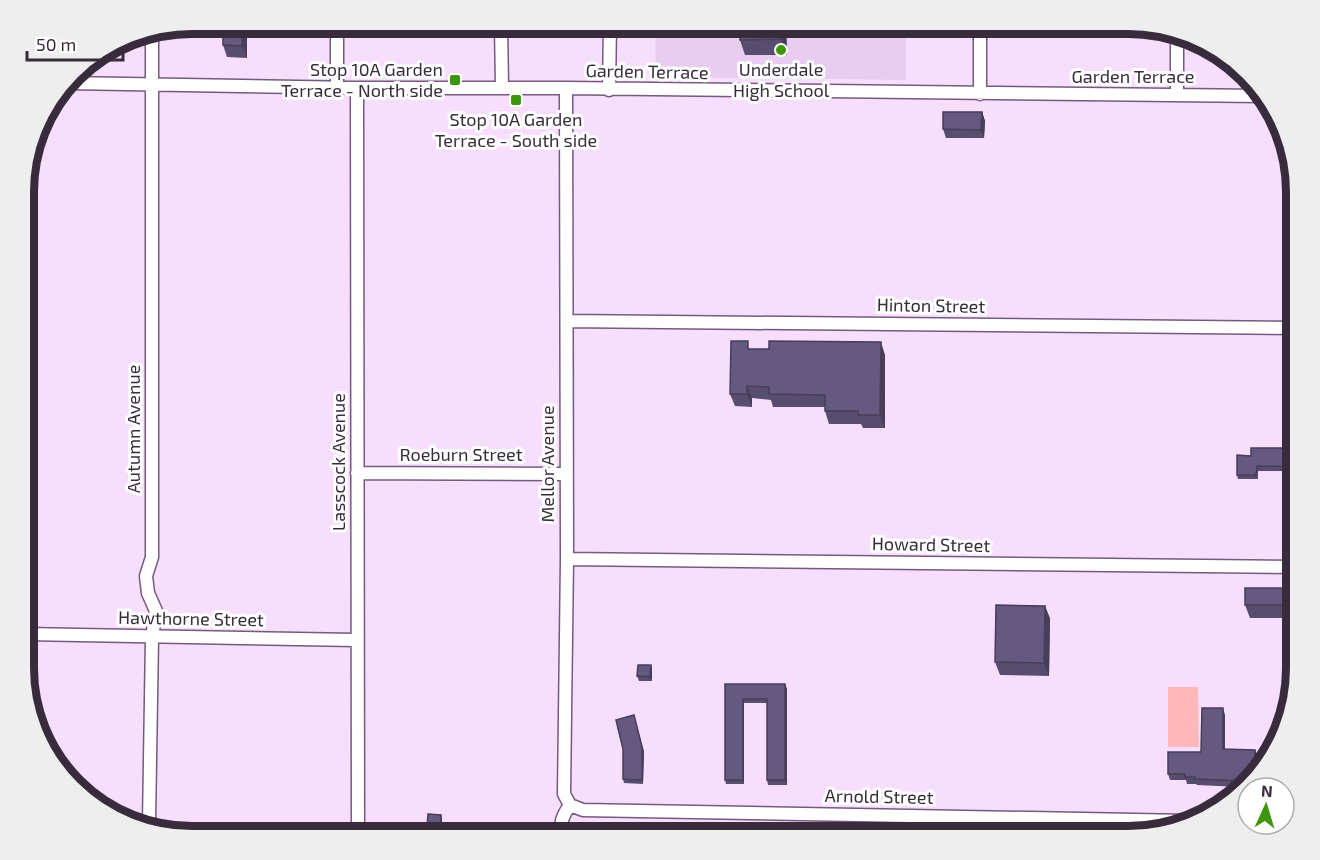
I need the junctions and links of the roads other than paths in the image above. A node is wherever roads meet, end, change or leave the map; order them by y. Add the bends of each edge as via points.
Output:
1 (337, 35) edge
2 (501, 35) edge
3 (610, 35) edge
4 (980, 35) edge
5 (152, 40) edge
6 (1177, 43) edge
7 (79, 83) edge
8 (152, 84) junction
9 (337, 88) junction
10 (357, 88) junction
11 (502, 88) junction
12 (566, 88) junction
13 (609, 90) junction
14 (980, 94) junction
15 (1177, 95) junction
16 (1253, 96) edge
17 (567, 321) junction
18 (1285, 328) edge
19 (357, 473) junction
20 (566, 474) junction
21 (567, 559) junction
22 (1285, 567) edge
23 (35, 634) edge
24 (152, 637) junction
25 (356, 640) junction
26 (570, 805) junction
27 (149, 819) edge
28 (1167, 820) edge
29 (358, 826) edge
30 (561, 826) edge

1 - 9 street
2 - 11 street
3 - 13 street
4 - 14 street
5 - 8 street, Autumn Avenue
6 - 15 street
7 - 8 street, Garden Terrace
8 - 9 street, Garden Terrace
8 - 24 street, Autumn Avenue via 152,557 146,576 156,611
9 - 10 street, Garden Terrace
10 - 11 street, Garden Terrace
10 - 19 street, Lasscock Avenue
11 - 12 street, Garden Terrace
12 - 13 street, Garden Terrace
12 - 17 street, Mellor Avenue
13 - 14 street, Garden Terrace
14 - 15 street, Garden Terrace
15 - 16 street, Garden Terrace
17 - 18 street, Hinton Street
17 - 20 street, Mellor Avenue
19 - 20 street, Roeburn Street
19 - 25 street, Lasscock Avenue
20 - 21 street, Mellor Avenue
21 - 22 street, Howard Street
21 - 26 street, Mellor Avenue via 564,794
23 - 24 street, Hawthorne Street
24 - 25 street, Hawthorne Street
24 - 27 street, Autumn Avenue
25 - 29 street, Lasscock Avenue
26 - 28 street, Arnold Street via 583,810
26 - 30 street, Mellor Avenue

